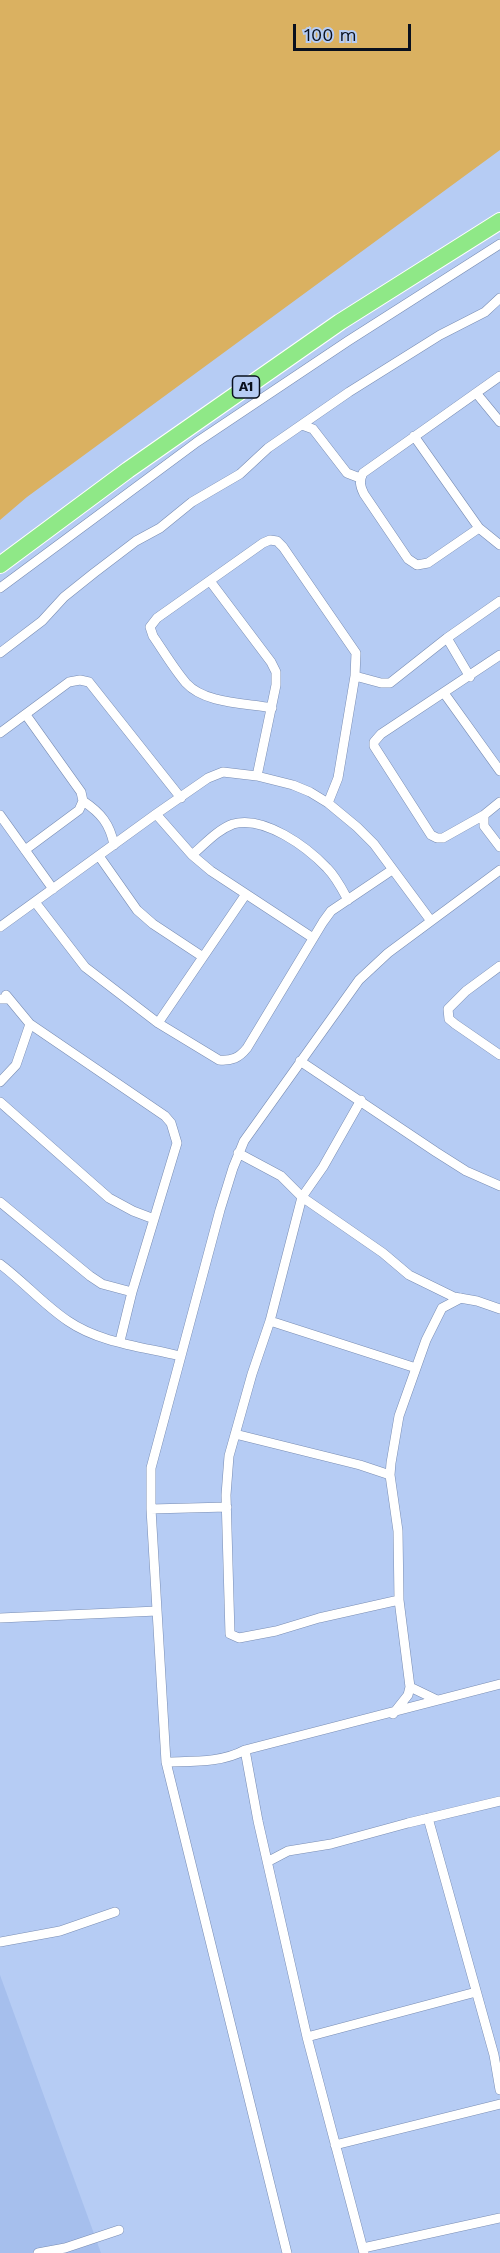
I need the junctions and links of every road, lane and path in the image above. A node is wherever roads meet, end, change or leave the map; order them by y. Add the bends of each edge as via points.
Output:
1 (500, 221) edge
2 (500, 244) edge
3 (500, 298) edge
4 (500, 376) edge
5 (477, 393) junction
6 (500, 422) edge
7 (302, 425) junction
8 (414, 436) junction
9 (360, 478) junction
10 (479, 528) junction
11 (500, 545) edge
12 (0, 565) edge
13 (210, 580) junction
14 (0, 588) edge
15 (500, 601) edge
16 (447, 638) junction
17 (0, 653) edge
18 (500, 655) edge
19 (355, 676) junction
20 (470, 677) junction
21 (444, 693) junction
22 (272, 708) junction
23 (26, 715) junction
24 (0, 733) edge
25 (500, 771) edge
26 (256, 776) junction
27 (181, 798) junction
28 (83, 801) junction
29 (500, 802) edge
30 (328, 803) junction
31 (156, 814) junction
32 (0, 815) edge
33 (484, 815) junction
34 (114, 845) junction
35 (500, 847) edge
36 (25, 850) junction
37 (192, 855) junction
38 (99, 856) junction
39 (392, 870) junction
40 (500, 870) edge
41 (53, 889) junction
42 (246, 894) junction
43 (348, 900) junction
44 (36, 902) junction
45 (431, 921) junction
46 (0, 927) edge
47 (313, 938) junction
48 (203, 957) junction
49 (500, 966) edge
50 (0, 999) edge
51 (158, 1023) junction
52 (30, 1024) junction
53 (500, 1054) edge
54 (300, 1061) junction
55 (0, 1082) edge
56 (361, 1101) junction
57 (0, 1102) edge
58 (238, 1153) junction
59 (500, 1186) edge
60 (302, 1197) junction
61 (0, 1203) edge
62 (154, 1219) junction
63 (0, 1264) edge
64 (436, 1288) junction
65 (132, 1292) junction
66 (461, 1298) junction
67 (442, 1308) junction
68 (500, 1309) edge
69 (270, 1321) junction
70 (120, 1341) junction
71 (180, 1356) junction
72 (416, 1368) junction
73 (235, 1434) junction
74 (390, 1475) junction
75 (227, 1507) junction
76 (151, 1509) junction
77 (399, 1600) junction
78 (157, 1611) junction
79 (0, 1618) edge
80 (500, 1684) edge
81 (410, 1687) junction
82 (438, 1700) junction
83 (393, 1714) junction
84 (245, 1750) junction
85 (166, 1762) junction
86 (500, 1801) edge
87 (428, 1818) junction
88 (268, 1860) junction
89 (115, 1912) dead end
90 (0, 1942) edge
91 (476, 1992) junction
92 (307, 2037) junction
93 (500, 2090) edge
94 (500, 2104) edge
95 (335, 2145) junction
96 (500, 2218) edge
97 (119, 2230) dead end
98 (363, 2251) edge
99 (38, 2253) edge
100 (287, 2253) edge

1 - 12 highway, A1 via 321,335
2 - 14 street via 198,442
3 - 7 street via 485,312 440,335
4 - 5 street
5 - 6 street
5 - 8 street
7 - 9 street via 313,429 348,473
7 - 17 street via 268,448 240,474 126,549
8 - 9 street
8 - 10 street
9 - 10 street via 364,494 408,559 417,565 428,563
10 - 11 street
13 - 19 street via 263,543 277,541 351,642 356,653
13 - 22 street via 276,672
13 - 22 street via 157,618 150,627 153,636 187,685 199,693
15 - 16 street
16 - 19 street via 390,683
16 - 20 street
18 - 20 street
19 - 30 street via 338,778
20 - 21 street
21 - 25 street
21 - 33 street via 375,738 374,746 431,835 442,838
22 - 26 street
23 - 24 street
23 - 27 street via 69,682 89,682
23 - 28 street via 81,792
26 - 27 street via 223,772
26 - 30 street via 293,785
27 - 31 street
28 - 34 street via 108,823
28 - 36 street via 79,810
29 - 33 street
30 - 39 street via 374,844
31 - 34 street
31 - 37 street
32 - 36 street
33 - 35 street via 484,826
34 - 38 street
36 - 41 street
37 - 42 street
37 - 43 street via 221,830 235,824 264,825 316,858 329,870
38 - 41 street
38 - 48 street via 136,910
39 - 43 street
39 - 45 street
40 - 45 street
41 - 44 street
42 - 47 street
42 - 48 street
43 - 47 street via 331,911
44 - 46 street
44 - 51 street via 85,967
45 - 54 street via 358,980
47 - 51 street via 240,1057 219,1060
48 - 51 street
49 - 53 street via 448,1009 449,1019
50 - 52 street via 7,999 6,995
52 - 55 street via 16,1065
52 - 62 street via 171,1123 177,1143
54 - 56 street
54 - 58 street
56 - 59 street via 466,1171
56 - 60 street
57 - 62 street via 109,1198
58 - 60 street via 281,1176
58 - 71 street
60 - 64 street via 383,1252 409,1275
60 - 69 street
61 - 65 street via 90,1276 102,1284
62 - 65 street
63 - 70 street via 69,1322
64 - 66 street
64 - 67 street
65 - 70 street
66 - 67 street
66 - 68 street
67 - 72 street
69 - 72 street
69 - 73 street
70 - 71 street
71 - 76 street via 151,1468
72 - 74 street via 399,1416
73 - 74 street
73 - 75 street via 226,1478
74 - 77 street via 398,1531
75 - 76 street
75 - 77 street via 230,1634 239,1638 276,1631
76 - 78 street
77 - 81 street
78 - 79 street
78 - 85 street
80 - 82 street
81 - 82 street
81 - 83 street
82 - 83 street
83 - 84 street
84 - 85 street via 209,1761
84 - 88 street
85 - 100 street
86 - 87 street
87 - 88 street via 331,1844 288,1851
87 - 91 street
88 - 92 street
89 - 90 street via 60,1931
91 - 92 street
91 - 93 street
92 - 95 street
94 - 95 street
95 - 98 street
96 - 98 street
97 - 99 street

